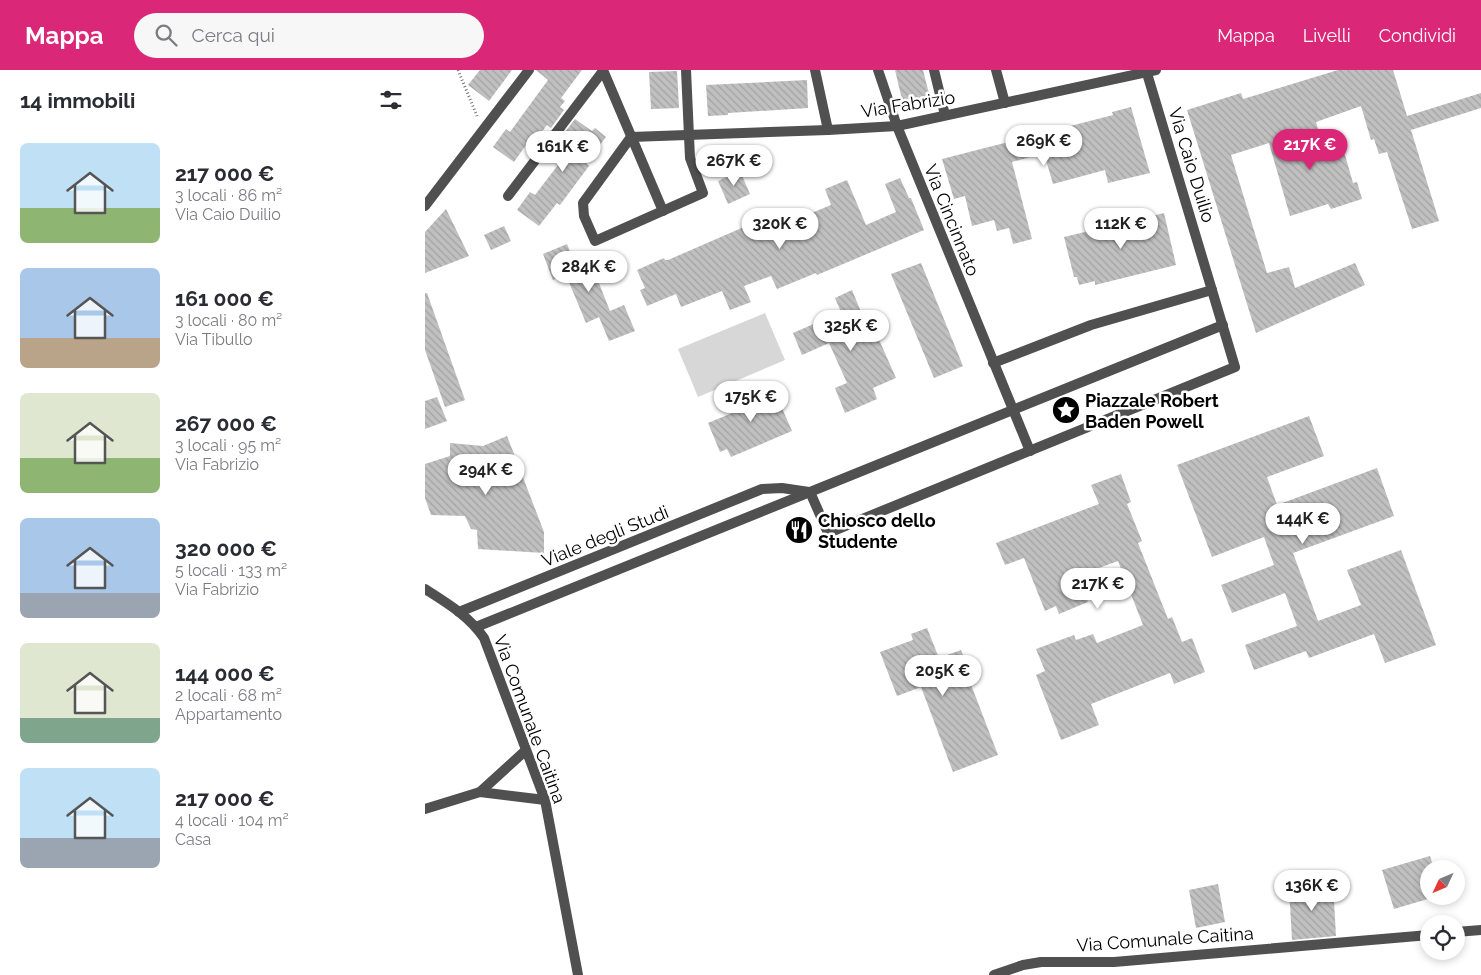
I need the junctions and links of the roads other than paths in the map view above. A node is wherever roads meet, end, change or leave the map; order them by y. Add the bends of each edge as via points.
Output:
1 (529, 70) edge
2 (603, 70) edge
3 (686, 70) edge
4 (815, 70) edge
5 (878, 70) edge
6 (934, 70) edge
7 (996, 70) edge
8 (1150, 71) edge
9 (1005, 103) junction
10 (945, 115) junction
11 (897, 126) junction
12 (828, 130) junction
13 (690, 134) junction
14 (631, 137) junction
15 (509, 196) dead end
16 (425, 206) edge
17 (663, 211) junction
18 (1212, 290) junction
19 (1223, 325) junction
20 (993, 363) junction
21 (1013, 410) junction
22 (1029, 451) junction
23 (810, 492) junction
24 (425, 589) edge
25 (459, 612) junction
26 (476, 626) junction
27 (525, 751) junction
28 (480, 792) junction
29 (545, 800) junction
30 (425, 809) edge
31 (1481, 930) edge
32 (1465, 931) edge
33 (1420, 936) edge
34 (578, 975) edge
35 (994, 975) edge

1 - 16 street
2 - 14 street
2 - 15 street
3 - 13 street
4 - 12 street
5 - 11 street, Via Cincinnato
6 - 10 street
7 - 9 street
8 - 9 street, Via Fabrizio
8 - 18 street, Via Caio Duilio
9 - 10 street, Via Fabrizio
10 - 11 street, Via Fabrizio
11 - 12 street, Via Fabrizio
11 - 20 street, Via Cincinnato
12 - 13 street, Via Fabrizio
13 - 14 street, Via Fabrizio
13 - 17 street via 691,158 703,193
14 - 17 street
14 - 17 street via 583,203 584,216 595,241
18 - 19 street, Via Caio Duilio
18 - 20 street via 1091,325
19 - 21 street, Viale degli Studi
19 - 22 street, Via Caio Duilio via 1235,368
20 - 21 street, Via Cincinnato
21 - 22 street, Via Cincinnato
21 - 23 street, Viale degli Studi
22 - 23 street via 828,534
23 - 25 street, Viale degli Studi via 762,489
23 - 26 street, Viale degli Studi
24 - 25 street, Via Comunale Caitina
25 - 26 street, Via Comunale Caitina
26 - 27 street, Via Comunale Caitina via 484,638
27 - 28 street
27 - 29 street, Via Comunale Caitina
28 - 29 street
28 - 30 street
29 - 34 street, Via Comunale Caitina
31 - 32 street
33 - 35 street, Via Comunale Caitina via 1114,962 1041,962

